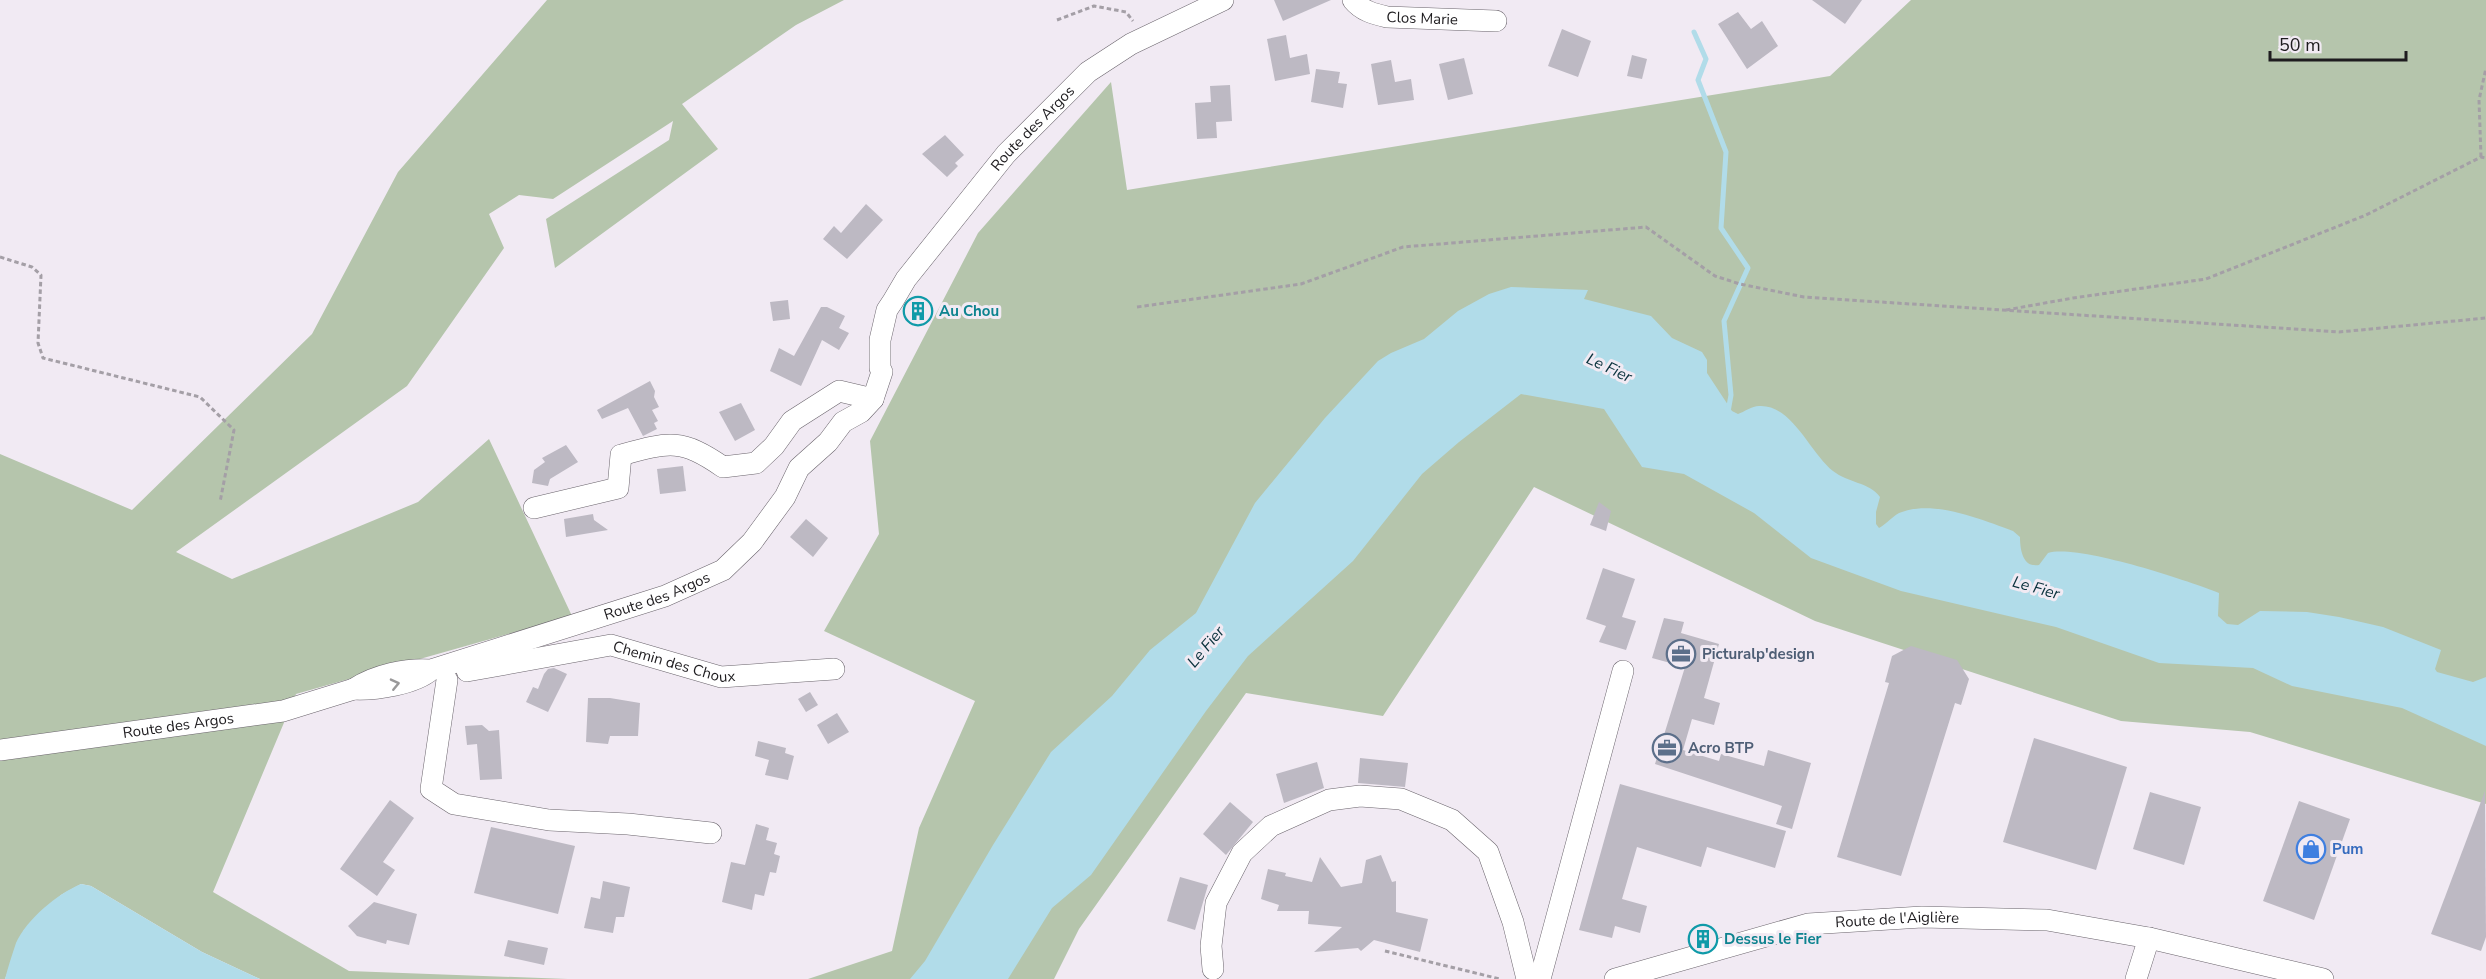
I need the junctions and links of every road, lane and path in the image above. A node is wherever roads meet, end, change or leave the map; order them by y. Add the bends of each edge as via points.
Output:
1 (1223, 0) edge
2 (1353, 0) edge
3 (1057, 20) dead end
4 (1496, 21) dead end
5 (1146, 37) junction
6 (2486, 68) edge
7 (2484, 158) edge
8 (0, 257) edge
9 (1137, 308) dead end
10 (2002, 311) junction
11 (2486, 318) edge
12 (867, 406) junction
13 (220, 502) dead end
14 (534, 508) dead end
15 (834, 669) dead end
16 (1623, 671) dead end
17 (434, 675) junction
18 (0, 750) edge
19 (711, 833) dead end
20 (2149, 938) junction
21 (1385, 951) dead end
22 (1213, 969) dead end
23 (1500, 979) edge
24 (1527, 979) edge
25 (1540, 979) edge
26 (1615, 979) edge
27 (2136, 979) edge
28 (2323, 979) edge

1 - 5 street, Route des Argos
2 - 4 street, Clos Marie via 1372,14 1387,17
3 - 5 path via 1094,6 1125,12
5 - 12 street, Route des Argos via 1088,72 1006,154 906,279 887,310 887,370 882,372
6 - 7 path via 2479,100
7 - 10 path via 2366,215 2206,279
8 - 13 path via 32,267 41,274 38,343 43,358 200,397 234,430
9 - 10 path via 1301,284 1403,247 1646,227 1715,276 1740,284 1803,297
10 - 11 path via 2339,332
12 - 14 street via 839,391 792,421 756,463 723,466 681,444 621,455 618,488
12 - 17 street, Route des Argos via 860,424 844,437 828,442 799,468 785,497 759,533 723,570 665,596 458,661 458,666
15 - 17 street, Chemin des Choux via 721,677 611,645
16 - 25 street
17 - 18 street, Route des Argos via 412,668 283,711
17 - 19 street via 431,789 454,804 549,820
20 - 26 street, Route de l'Aiglière via 2047,921 1922,917 1808,924
20 - 27 street
20 - 28 street, Route de l'Aiglière
21 - 23 path
22 - 24 street via 1211,946 1216,903 1242,853 1271,826 1329,800 1360,796 1401,799 1452,820 1488,852 1514,922

